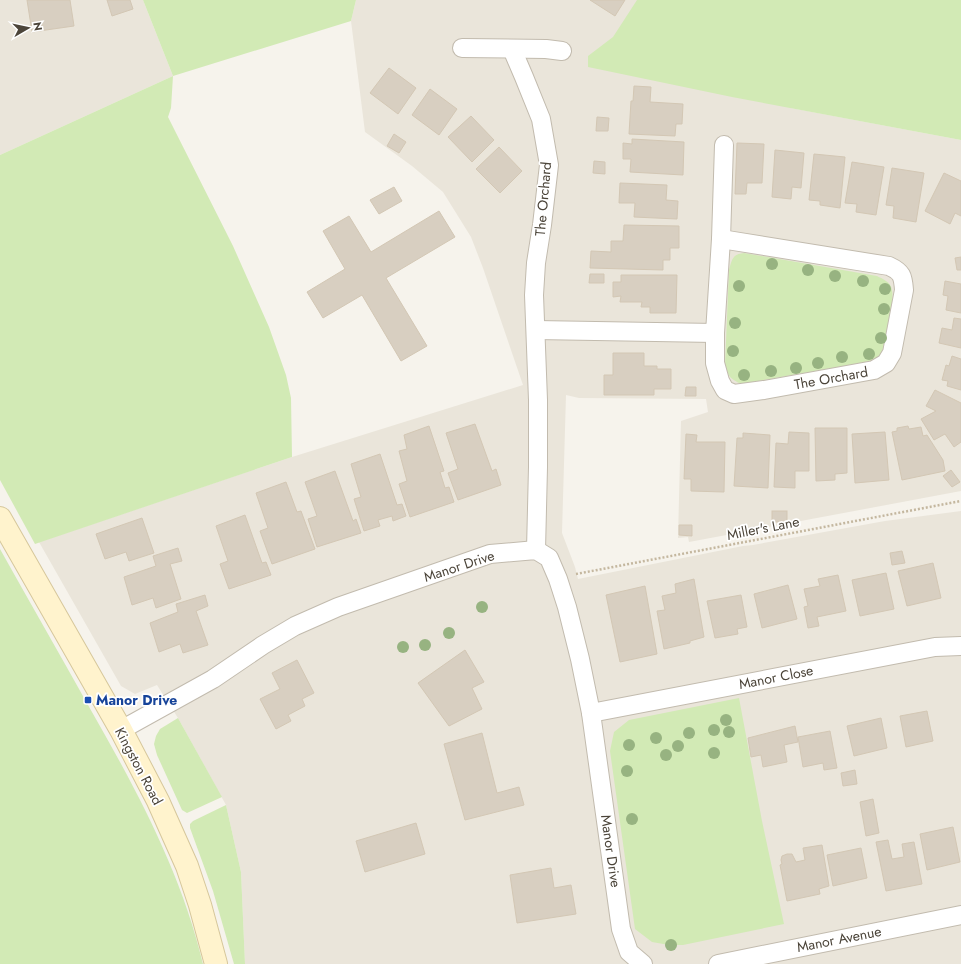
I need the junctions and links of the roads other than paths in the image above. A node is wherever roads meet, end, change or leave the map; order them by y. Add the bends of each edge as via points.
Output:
1 (462, 48) dead end
2 (512, 49) junction
3 (562, 51) dead end
4 (724, 145) dead end
5 (721, 239) junction
6 (536, 330) junction
7 (716, 333) junction
8 (0, 518) edge
9 (536, 550) junction
10 (961, 646) edge
11 (591, 712) junction
12 (121, 730) junction
13 (961, 915) edge
14 (216, 964) edge
15 (643, 964) edge
16 (718, 964) edge

1 - 2 street
2 - 3 street
2 - 6 street, The Orchard via 541,119 548,165 536,263
4 - 5 street, The Orchard
5 - 7 street, The Orchard
5 - 7 street, The Orchard via 889,266 898,270 904,290 892,353 886,363 874,370 734,394 725,390 720,381 716,363
6 - 7 street
6 - 9 street, The Orchard
8 - 12 main road, Kingston Road
9 - 11 street, Manor Drive via 549,558 558,579 580,659
9 - 12 street, Manor Drive via 490,554 338,607 295,626 213,679
10 - 11 street, Manor Close via 935,647
11 - 15 street, Manor Drive via 621,929 629,952
12 - 14 main road, Kingston Road via 158,801 187,866
13 - 16 street, Manor Avenue

